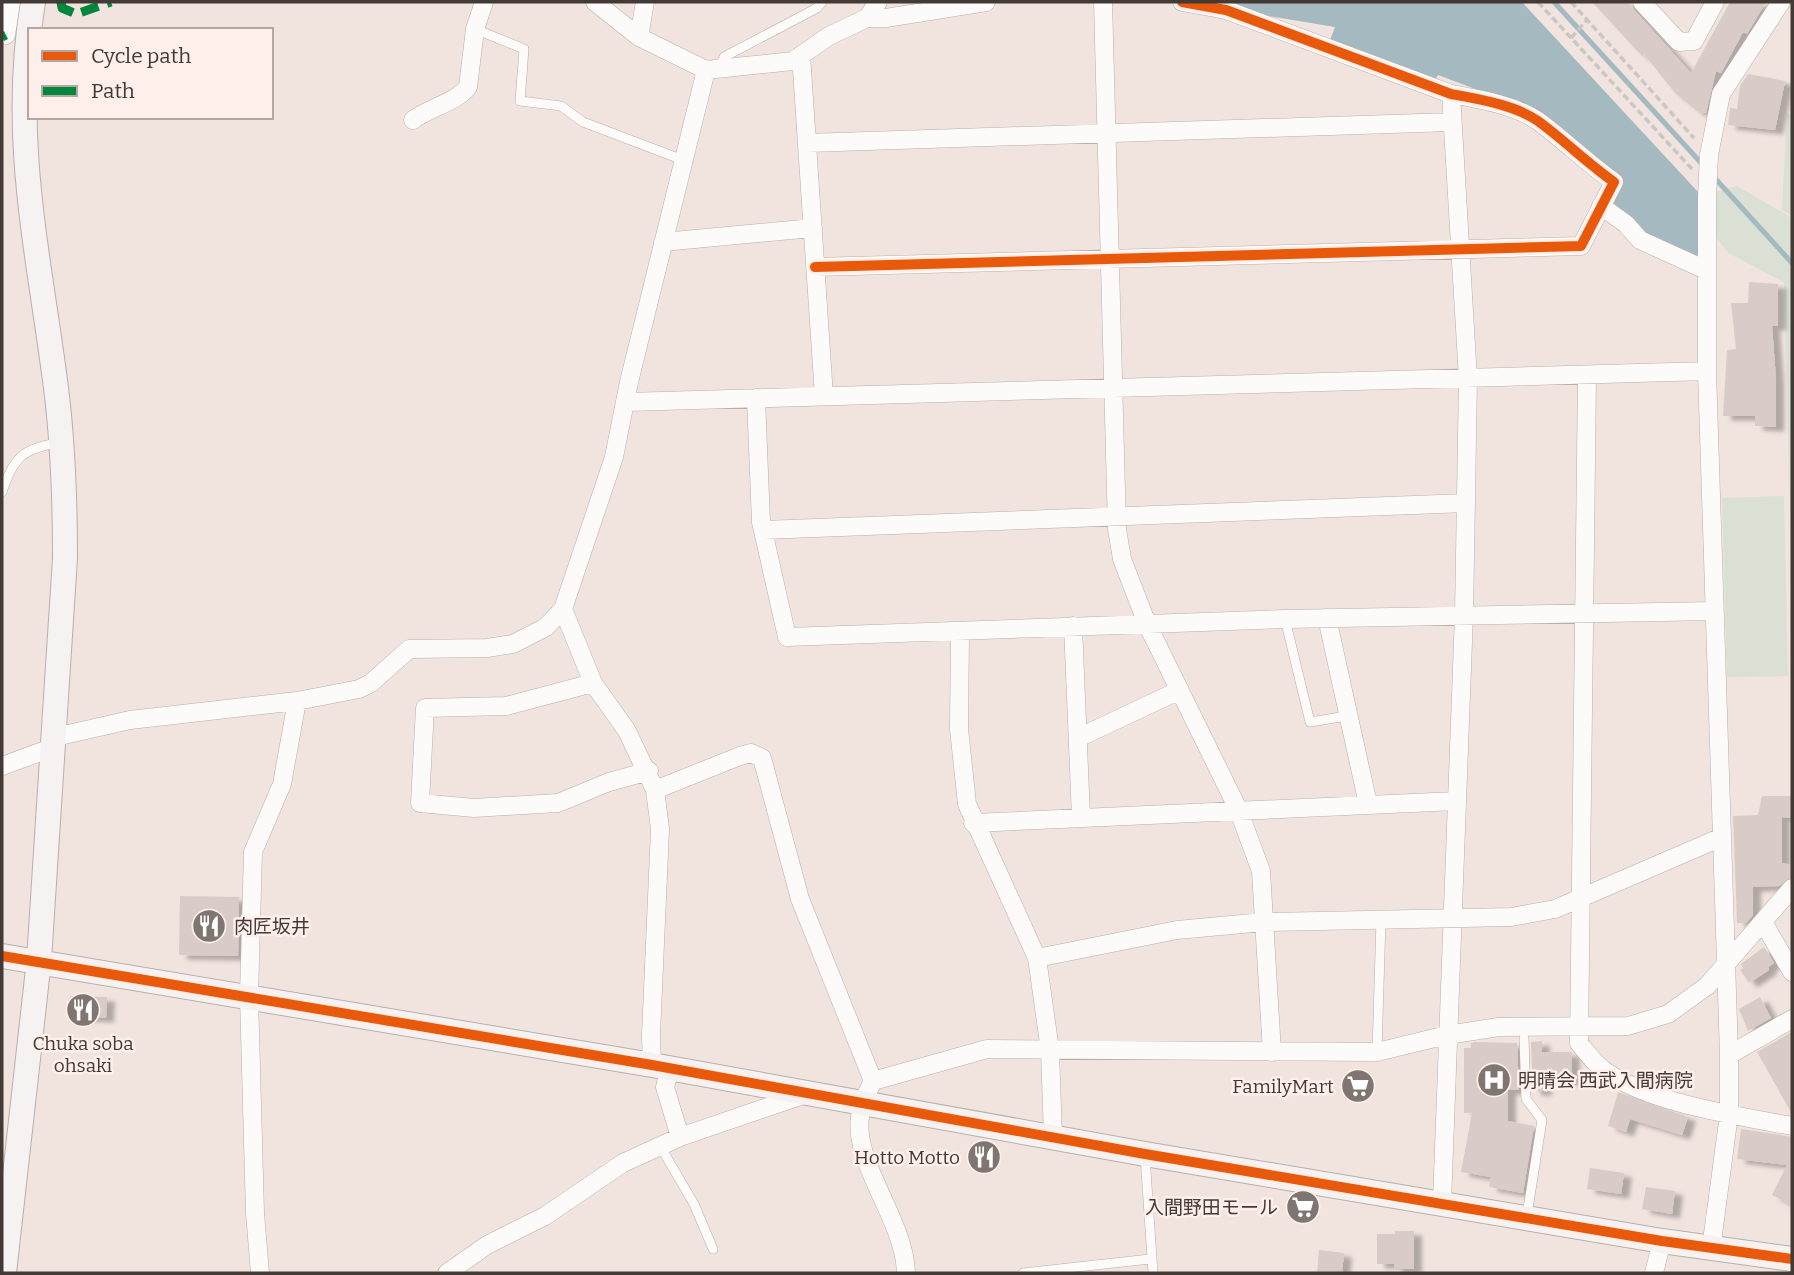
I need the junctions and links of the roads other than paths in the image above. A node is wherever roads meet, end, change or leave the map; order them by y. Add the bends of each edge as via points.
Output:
1 (11, 2) edge
2 (33, 2) edge
3 (484, 2) edge
4 (595, 2) edge
5 (645, 2) edge
6 (822, 2) edge
7 (878, 2) edge
8 (986, 2) edge
9 (1103, 2) edge
10 (1182, 2) edge
11 (1642, 2) edge
12 (1715, 2) edge
13 (1781, 2) edge
14 (867, 18) junction
15 (30, 28) edge
16 (475, 29) junction
17 (6, 35) dead end
18 (639, 37) junction
19 (28, 48) edge
20 (802, 55) junction
21 (713, 69) junction
22 (1451, 94) junction
23 (413, 120) dead end
24 (1451, 122) junction
25 (1106, 132) junction
26 (807, 144) junction
27 (683, 160) junction
28 (1601, 206) junction
29 (813, 228) junction
30 (663, 242) junction
31 (1460, 249) junction
32 (1110, 258) junction
33 (816, 267) junction
34 (1706, 270) junction
35 (1707, 371) junction
36 (1587, 376) junction
37 (1468, 379) junction
38 (1114, 388) junction
39 (824, 396) junction
40 (756, 398) junction
41 (627, 402) junction
42 (61, 443) junction
43 (2, 492) edge
44 (1466, 503) junction
45 (1116, 519) junction
46 (763, 530) junction
47 (563, 609) junction
48 (1714, 611) junction
49 (1586, 614) junction
50 (1464, 615) junction
51 (1326, 618) junction
52 (1285, 619) junction
53 (1147, 624) junction
54 (1073, 626) junction
55 (960, 631) junction
56 (593, 684) junction
57 (1180, 691) junction
58 (297, 701) junction
59 (1347, 716) junction
60 (1078, 738) junction
61 (55, 742) junction
62 (2, 766) edge
63 (649, 771) junction
64 (655, 790) junction
65 (1456, 801) junction
66 (1368, 804) junction
67 (1238, 809) junction
68 (1081, 817) junction
69 (973, 823) junction
70 (1722, 837) junction
71 (1792, 888) edge
72 (1581, 899) junction
73 (1451, 919) junction
74 (1381, 920) junction
75 (1264, 922) junction
76 (1763, 922) junction
77 (2, 956) edge
78 (1037, 958) junction
79 (39, 960) junction
80 (1726, 967) junction
81 (1792, 972) edge
82 (249, 996) junction
83 (1792, 1019) edge
84 (1578, 1027) junction
85 (1447, 1035) junction
86 (1524, 1038) dead end
87 (1050, 1050) junction
88 (1272, 1052) junction
89 (1377, 1052) junction
90 (1729, 1055) junction
91 (661, 1067) junction
92 (873, 1081) junction
93 (806, 1094) junction
94 (862, 1104) junction
95 (1729, 1114) junction
96 (1792, 1126) edge
97 (680, 1137) junction
98 (1053, 1138) junction
99 (660, 1146) junction
100 (1145, 1154) junction
101 (1442, 1202) junction
102 (1527, 1217) junction
103 (1662, 1241) junction
104 (713, 1249) dead end
105 (1711, 1249) junction
106 (1150, 1259) junction
107 (1792, 1259) edge
108 (4, 1273) edge
109 (260, 1273) edge
110 (447, 1273) edge
111 (906, 1273) edge
112 (1023, 1273) edge
113 (1153, 1273) edge
114 (1654, 1273) edge

1 - 17 street
2 - 15 street
3 - 16 street
4 - 18 street
5 - 18 street
6 - 21 lane via 724,57
7 - 14 street
8 - 14 street
9 - 25 street
10 - 22 street via 1226,10
11 - 12 street via 1679,43 1694,41
13 - 34 street via 1721,94 1709,157
14 - 20 street
16 - 23 street via 468,87
16 - 27 lane via 524,49 520,101 561,106 583,122
18 - 21 street
19 - 42 street via 25,172
20 - 21 street via 793,61
20 - 26 street
21 - 27 street
22 - 24 street
22 - 28 street via 1486,101 1536,120 1614,182
24 - 25 street
24 - 31 street
25 - 26 street
25 - 32 street
26 - 29 street
27 - 30 street
28 - 31 street via 1581,246
28 - 34 street via 1640,240
29 - 30 street
29 - 33 street
30 - 41 street
31 - 32 street
31 - 37 street
32 - 33 street
32 - 38 street
33 - 39 street
34 - 35 street
35 - 36 street
35 - 48 street
36 - 37 street
36 - 49 street
37 - 38 street
37 - 44 street
38 - 39 street
38 - 45 street
39 - 40 street
40 - 41 street
40 - 46 street
41 - 47 street via 614,457
42 - 43 lane via 34,447 16,459
42 - 61 street via 65,558
44 - 45 street
44 - 50 street
45 - 46 street
45 - 53 street via 1122,559
46 - 55 street via 787,637
47 - 56 street
47 - 58 street via 546,627 513,644 409,649 371,683
48 - 49 street
48 - 70 street
49 - 50 street
49 - 72 street
50 - 51 street
50 - 65 street
51 - 52 street
51 - 59 street
52 - 53 street
52 - 59 lane via 1310,722
53 - 54 street
53 - 57 street
54 - 55 street
54 - 60 street
55 - 69 street via 960,762
56 - 63 street
56 - 63 street via 506,705 425,708 420,803 474,808 558,803
57 - 60 street
57 - 67 street
58 - 61 street via 130,720
58 - 82 street via 282,784 253,852
59 - 66 street
60 - 68 street
61 - 62 street
61 - 79 street
63 - 64 street
64 - 91 street via 660,830 651,1035
64 - 92 street via 740,756 751,753 762,758 800,899
65 - 66 street
65 - 73 street
66 - 67 street
67 - 68 street
67 - 75 street via 1261,872
68 - 69 street
69 - 78 street
70 - 72 street
70 - 80 street
71 - 76 street
72 - 73 street via 1511,917
72 - 84 street
73 - 74 street
73 - 85 street
74 - 75 street
74 - 89 lane
75 - 78 street via 1177,930
75 - 88 street
76 - 80 street
76 - 81 street
77 - 79 street
78 - 87 street
79 - 82 street
79 - 108 street
80 - 84 street via 1668,1013 1620,1027
80 - 90 street
82 - 91 street
82 - 109 street
83 - 90 street
84 - 85 street via 1499,1027
84 - 95 street via 1579,1044 1604,1071 1650,1093
85 - 89 street
85 - 101 street
86 - 102 lane via 1526,1099 1542,1119
87 - 88 street
87 - 92 street via 987,1049
87 - 98 street
88 - 89 street
90 - 95 street
91 - 93 street
91 - 97 street
92 - 94 street
93 - 94 street
93 - 97 street
94 - 98 street
94 - 111 street via 859,1120 864,1152 898,1232
95 - 96 street
95 - 105 street
97 - 99 street
98 - 100 street
99 - 104 lane via 694,1204
99 - 110 street via 623,1163 545,1216 487,1245
100 - 101 street
100 - 106 lane
101 - 102 street
102 - 103 street
103 - 105 street
103 - 114 street
105 - 107 street
106 - 112 lane
106 - 113 lane

